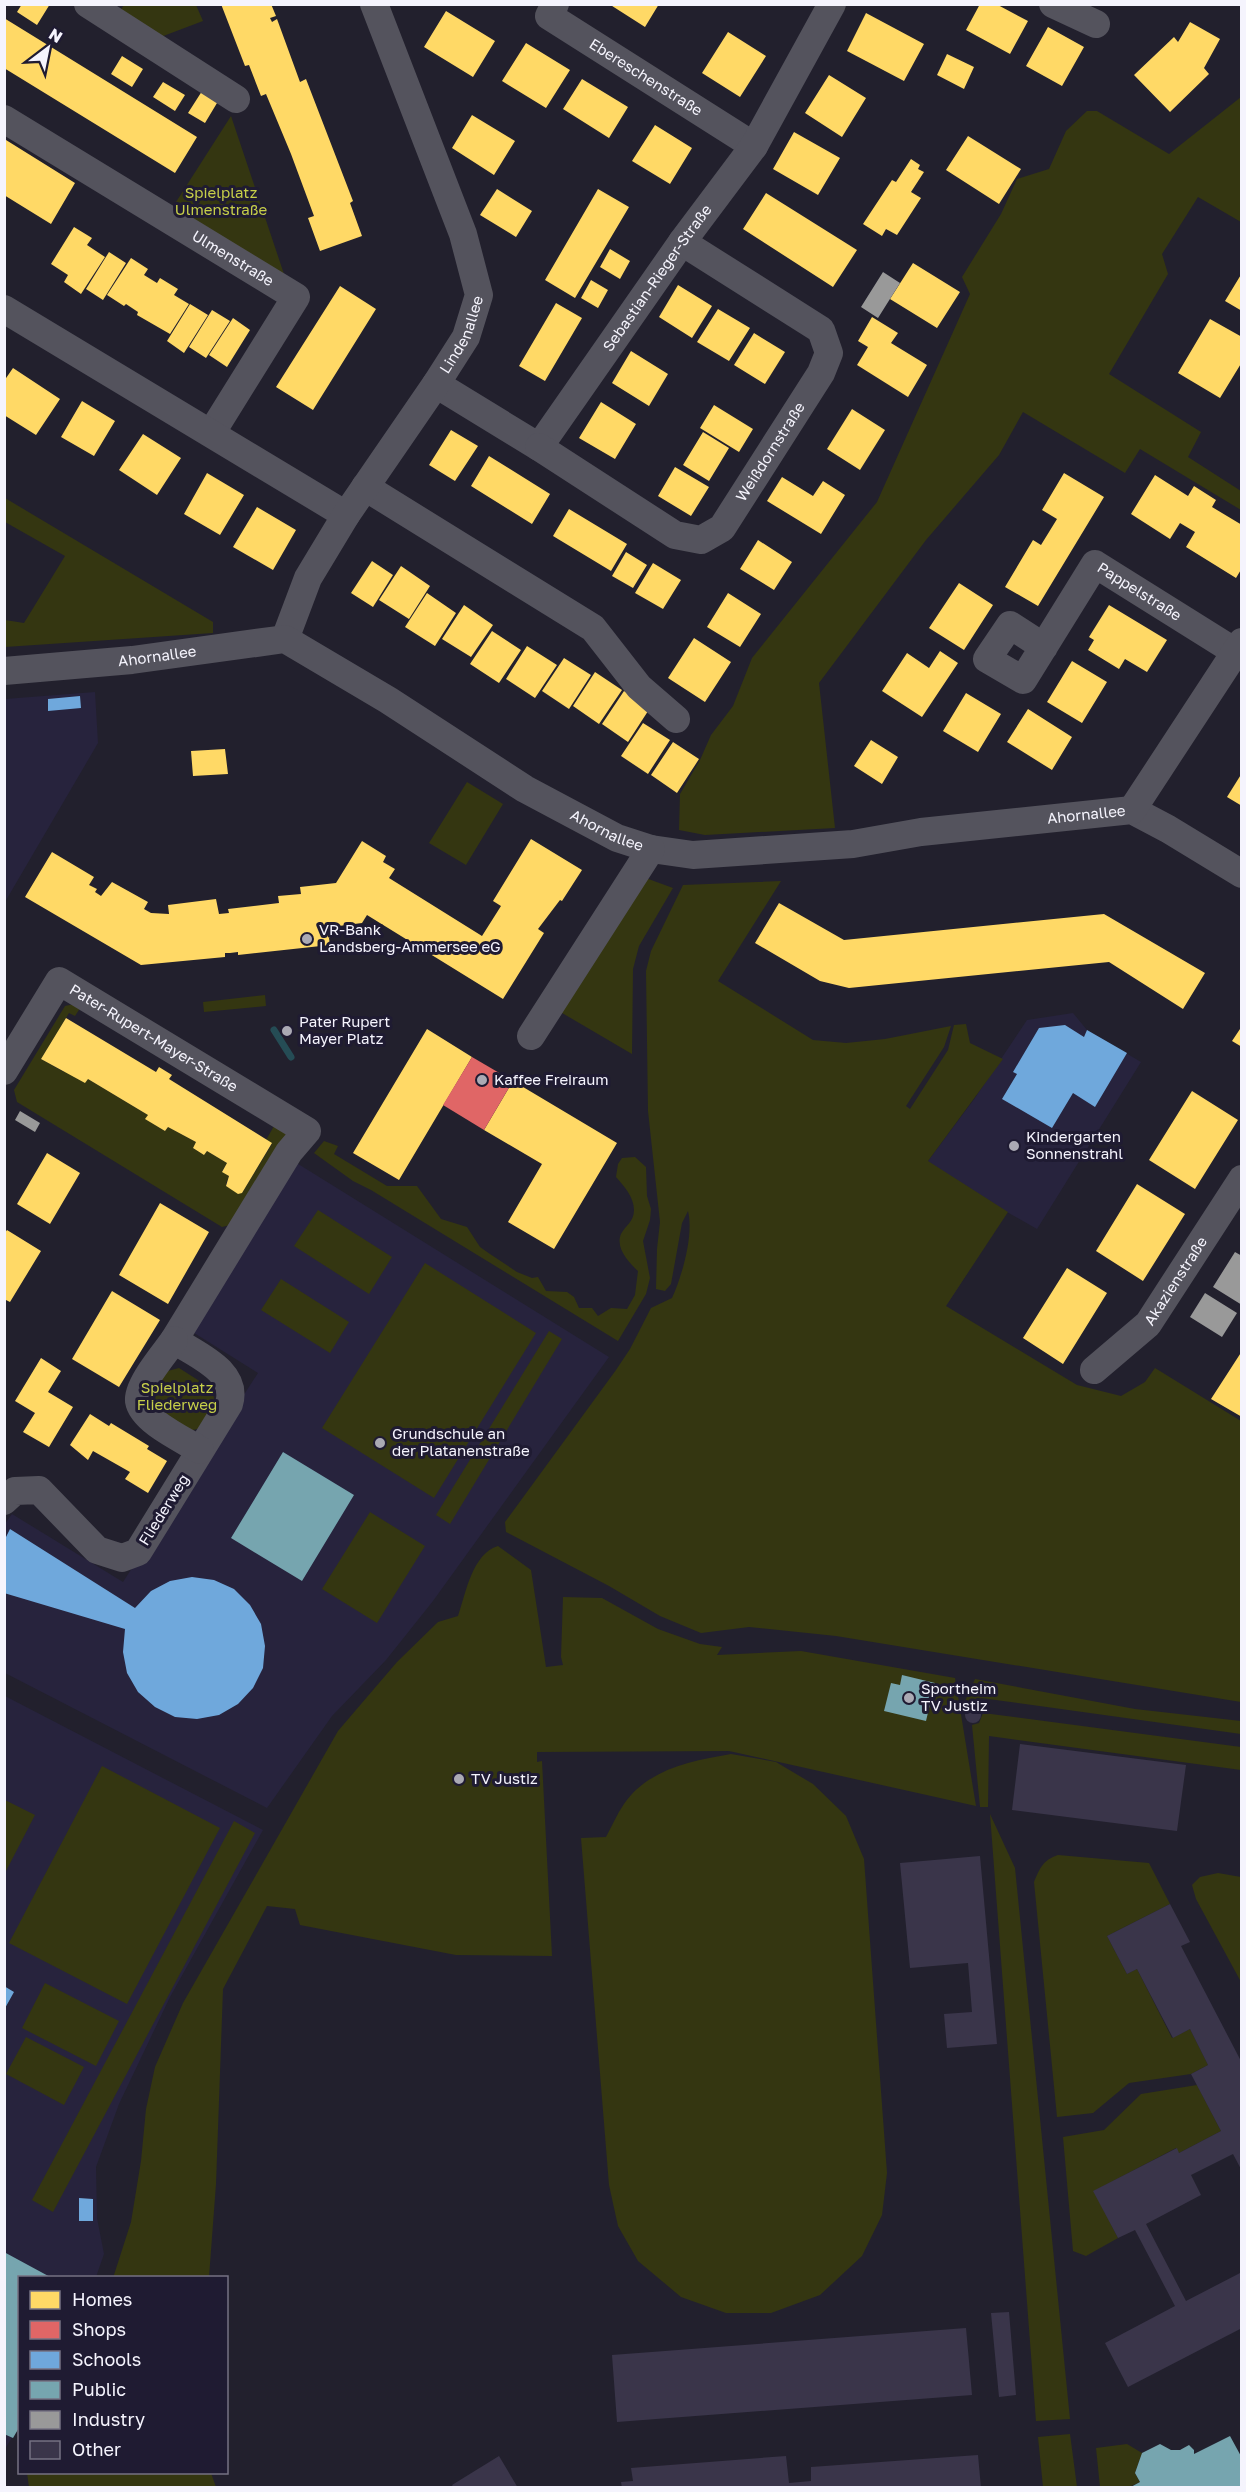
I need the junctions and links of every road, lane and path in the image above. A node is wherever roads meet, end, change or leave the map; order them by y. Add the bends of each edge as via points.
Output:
1 (88, 4) edge
2 (374, 4) edge
3 (555, 4) edge
4 (832, 4) edge
5 (1053, 4) edge
6 (1096, 24) dead end
7 (236, 99) dead end
8 (4, 118) edge
9 (754, 146) junction
10 (682, 242) junction
11 (4, 309) edge
12 (436, 384) junction
13 (212, 432) junction
14 (539, 447) junction
15 (365, 487) junction
16 (346, 515) junction
17 (285, 639) junction
18 (1044, 647) dead end
19 (1238, 647) edge
20 (4, 671) edge
21 (676, 719) dead end
22 (1132, 810) junction
23 (651, 849) junction
24 (1242, 874) edge
25 (531, 1036) dead end
26 (4, 1071) edge
27 (1242, 1179) edge
28 (174, 1340) junction
29 (1094, 1370) dead end
30 (200, 1450) junction
31 (4, 1501) edge

1 - 7 street
2 - 12 street, Lindenallee via 463,234 479,295 466,337
3 - 9 street, Ebereschenstraße via 549,16
4 - 9 street, Sebastian-Rieger-Straße
5 - 6 street
8 - 13 street, Ulmenstraße via 296,297
9 - 10 street, Sebastian-Rieger-Straße
10 - 14 street, Sebastian-Rieger-Straße
10 - 14 street, Weißdornstraße via 821,330 829,353 821,373 722,528 701,540 675,535
11 - 13 street
12 - 14 street
12 - 15 street, Lindenallee
13 - 16 street
15 - 16 street, Lindenallee
15 - 21 street via 593,628 639,687
16 - 17 street, Lindenallee via 308,578
17 - 20 street, Ahornallee via 132,660
17 - 23 street, Ahornallee via 525,789 617,838
18 - 19 street, Pappelstraße via 1095,564
19 - 22 street, Pappelstraße
22 - 23 street, Ahornallee via 921,832 853,844 693,855
22 - 24 street, Ahornallee
23 - 25 street
26 - 28 street, Pater-Rupert-Mayer-Straße via 59,981 307,1131 289,1152
27 - 29 street, Akazienstraße via 1148,1324
28 - 30 street, Fliederweg via 224,1374 230,1389 229,1404
28 - 30 street via 141,1390 139,1402 150,1419
30 - 31 street, Fliederweg via 138,1552 122,1558 98,1550 39,1490 15,1491

